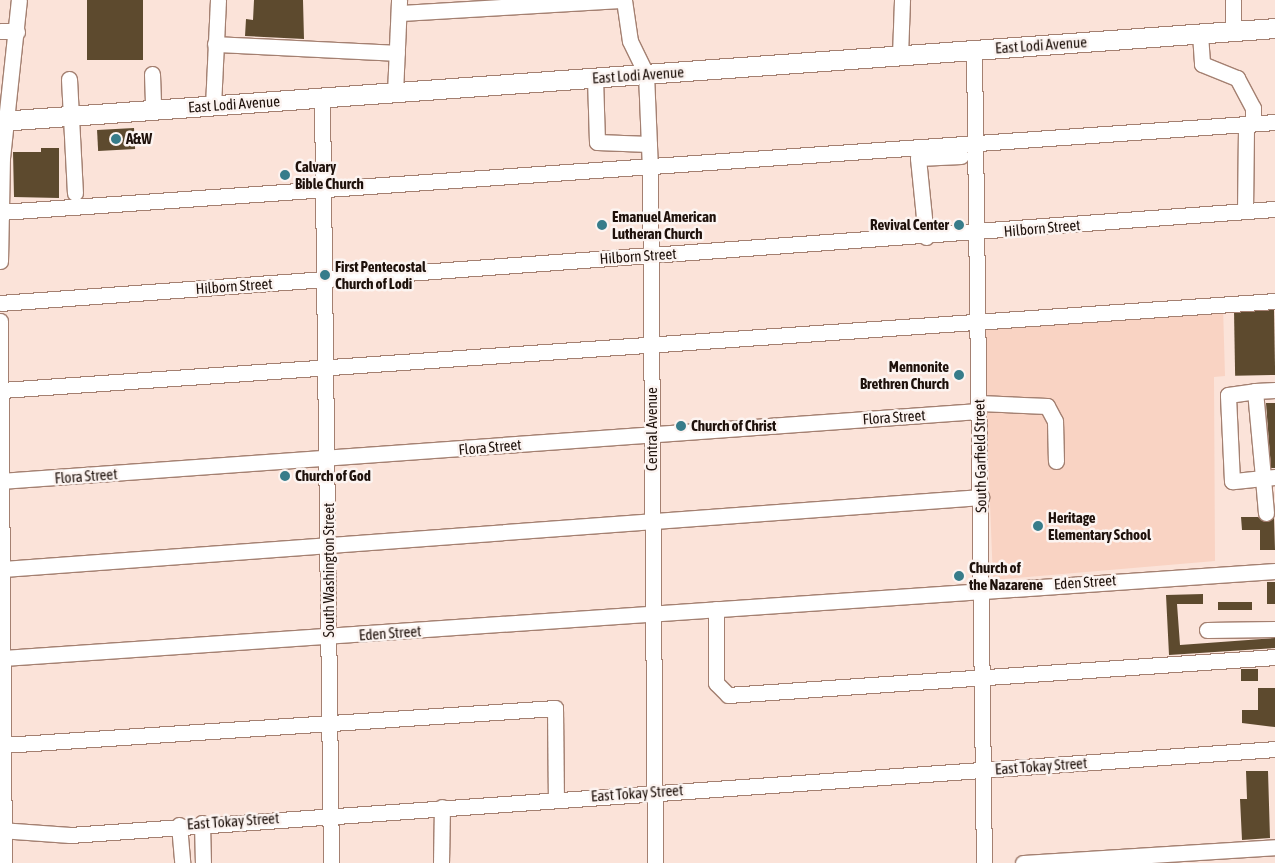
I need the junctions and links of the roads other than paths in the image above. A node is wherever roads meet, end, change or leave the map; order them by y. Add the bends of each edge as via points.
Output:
1 (19, 0) edge
2 (218, 0) edge
3 (623, 0) edge
4 (902, 0) edge
5 (1233, 0) edge
6 (400, 6) edge
7 (1275, 28) edge
8 (0, 31) edge
9 (1233, 31) junction
10 (17, 32) junction
11 (1200, 34) junction
12 (215, 44) junction
13 (974, 50) junction
14 (397, 53) junction
15 (900, 55) junction
16 (152, 74) dead end
17 (646, 74) junction
18 (595, 78) junction
19 (69, 79) dead end
20 (395, 92) junction
21 (322, 98) junction
22 (213, 106) junction
23 (153, 110) junction
24 (70, 116) junction
25 (4, 121) edge
26 (1275, 122) edge
27 (1249, 123) junction
28 (977, 142) junction
29 (649, 144) junction
30 (960, 156) dead end
31 (650, 168) junction
32 (326, 189) junction
33 (75, 193) dead end
34 (1275, 209) edge
35 (1245, 211) junction
36 (1, 212) edge
37 (978, 233) junction
38 (926, 237) junction
39 (649, 255) junction
40 (0, 261) edge
41 (326, 279) junction
42 (1275, 301) edge
43 (0, 303) edge
44 (0, 321) edge
45 (979, 324) junction
46 (651, 346) junction
47 (328, 367) junction
48 (2, 390) junction
49 (1275, 390) edge
50 (1255, 391) junction
51 (979, 407) junction
52 (651, 434) junction
53 (329, 460) junction
54 (1056, 461) dead end
55 (1269, 478) edge
56 (2, 481) edge
57 (981, 497) junction
58 (1266, 513) dead end
59 (652, 523) junction
60 (329, 548) junction
61 (3, 568) junction
62 (1275, 571) edge
63 (983, 590) junction
64 (716, 609) junction
65 (653, 613) junction
66 (1275, 628) edge
67 (1207, 630) dead end
68 (329, 637) junction
69 (1275, 657) edge
70 (3, 658) junction
71 (983, 679) junction
72 (331, 724) junction
73 (3, 745) junction
74 (1275, 749) edge
75 (983, 770) junction
76 (656, 792) junction
77 (556, 799) junction
78 (442, 807) junction
79 (331, 814) junction
80 (202, 823) junction
81 (179, 825) junction
82 (2, 831) edge
83 (1275, 847) edge
84 (4, 863) edge
85 (182, 863) edge
86 (203, 863) edge
87 (331, 863) edge
88 (441, 863) edge
89 (656, 863) edge
90 (984, 863) edge
91 (1023, 863) edge

1 - 10 street
2 - 12 street
3 - 6 street
3 - 17 street, Central Avenue via 630,41
4 - 15 street
5 - 9 street
6 - 14 street
7 - 9 main road, East Lodi Avenue
8 - 10 street
9 - 11 main road, East Lodi Avenue
10 - 25 street
11 - 13 main road, East Lodi Avenue
11 - 27 street via 1202,64 1237,78 1253,108
12 - 14 street
12 - 22 street
13 - 15 main road, East Lodi Avenue
13 - 28 street, South Garfield Street
14 - 20 street
15 - 17 main road, East Lodi Avenue
16 - 23 street
17 - 18 main road, East Lodi Avenue
17 - 29 street, Central Avenue
18 - 20 main road, East Lodi Avenue
18 - 29 street via 597,142
19 - 24 street
20 - 21 main road, East Lodi Avenue
21 - 22 main road, East Lodi Avenue
21 - 32 street, South Washington Street
22 - 23 main road, East Lodi Avenue
23 - 24 main road, East Lodi Avenue
24 - 25 main road, East Lodi Avenue
24 - 33 street
25 - 36 street
26 - 27 street
27 - 28 street
27 - 35 street
28 - 31 street
28 - 37 street, South Garfield Street
29 - 31 street, Central Avenue
30 - 38 street via 918,158
31 - 32 street
31 - 39 street, Central Avenue
32 - 36 street
32 - 41 street, South Washington Street
34 - 35 street, Hilborn Street
35 - 37 street, Hilborn Street
36 - 40 street
37 - 38 street, Hilborn Street
37 - 45 street, South Garfield Street
38 - 39 street, Hilborn Street
39 - 41 street, Hilborn Street
39 - 46 street, Central Avenue
41 - 43 street, Hilborn Street
41 - 47 street, South Washington Street
42 - 45 street
44 - 48 street
45 - 46 street
45 - 51 street, South Garfield Street
46 - 47 street
46 - 52 street, Central Avenue
47 - 48 street
47 - 53 street, South Washington Street
48 - 56 street
49 - 50 street
50 - 55 street
50 - 55 street via 1228,395 1232,481
51 - 52 street, Flora Street
51 - 54 street, Flora Street via 1047,406 1055,421
51 - 57 street, South Garfield Street
52 - 53 street, Flora Street
52 - 59 street, Central Avenue
53 - 56 street, Flora Street
53 - 60 street, South Washington Street
55 - 58 street
56 - 61 street
57 - 59 street
57 - 63 street, South Garfield Street
59 - 60 street
59 - 65 street, Central Avenue
60 - 61 street
60 - 68 street, South Washington Street
61 - 70 street
62 - 63 street, Eden Street
63 - 64 street, Eden Street
63 - 71 street, South Garfield Street
64 - 65 street, Eden Street
64 - 71 street via 716,683 728,695
65 - 68 street, Eden Street
65 - 76 street, Central Avenue
66 - 67 street
68 - 70 street, Eden Street
68 - 72 street, South Washington Street
69 - 71 street
70 - 73 street
71 - 75 street, South Garfield Street
72 - 73 street
72 - 77 street via 555,708
72 - 79 street, South Washington Street
73 - 82 street
74 - 75 street, East Tokay Street
75 - 76 street, East Tokay Street
75 - 90 street, South Garfield Street
76 - 77 street, East Tokay Street
76 - 89 street, Central Avenue
77 - 78 street, East Tokay Street
78 - 79 street, East Tokay Street
78 - 88 street
79 - 80 street, East Tokay Street
79 - 87 street, South Washington Street
80 - 81 street, East Tokay Street
80 - 86 street
81 - 82 street, East Tokay Street via 70,835
81 - 85 street
82 - 84 street
83 - 91 street

